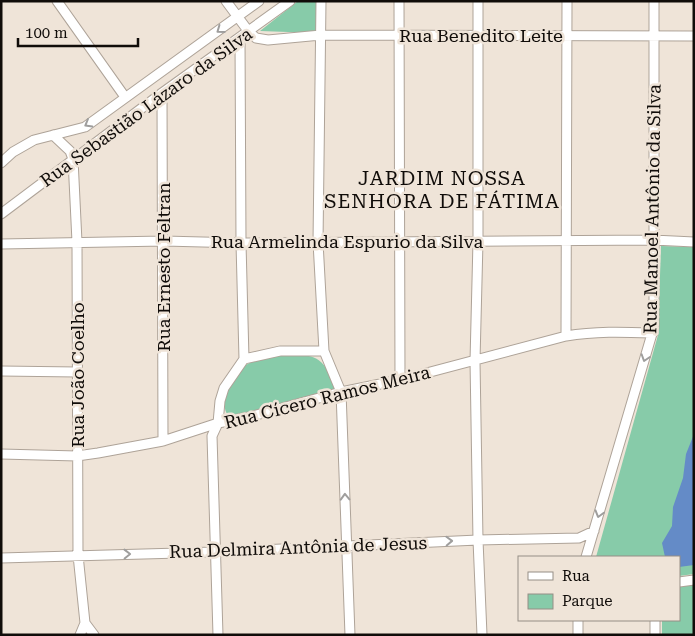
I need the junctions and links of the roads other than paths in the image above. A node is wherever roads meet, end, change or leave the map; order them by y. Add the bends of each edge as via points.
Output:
1 (57, 1) edge
2 (226, 1) edge
3 (259, 1) edge
4 (290, 1) edge
5 (321, 1) edge
6 (399, 1) edge
7 (478, 1) edge
8 (567, 1) edge
9 (654, 1) edge
10 (240, 15) junction
11 (251, 30) junction
12 (321, 35) junction
13 (400, 35) junction
14 (478, 36) junction
15 (567, 36) junction
16 (655, 36) junction
17 (694, 36) edge
18 (240, 38) junction
19 (162, 93) junction
20 (125, 97) junction
21 (53, 135) junction
22 (73, 159) junction
23 (1, 163) edge
24 (1, 214) edge
25 (653, 240) junction
26 (164, 241) junction
27 (478, 241) junction
28 (566, 241) junction
29 (77, 242) junction
30 (241, 242) junction
31 (318, 242) junction
32 (399, 242) junction
33 (694, 242) edge
34 (1, 244) edge
35 (653, 333) junction
36 (566, 336) junction
37 (324, 351) junction
38 (244, 359) junction
39 (475, 361) junction
40 (1, 371) edge
41 (77, 372) junction
42 (400, 380) junction
43 (341, 392) junction
44 (218, 423) junction
45 (163, 441) junction
46 (1, 454) edge
47 (77, 456) junction
48 (594, 531) junction
49 (478, 540) junction
50 (348, 545) junction
51 (215, 552) junction
52 (78, 555) junction
53 (586, 556) edge
54 (1, 558) edge
55 (694, 580) edge
56 (680, 582) edge
57 (578, 621) edge
58 (654, 621) edge
59 (85, 623) junction
60 (80, 635) edge
61 (94, 635) edge
62 (218, 635) edge
63 (350, 635) edge
64 (482, 635) edge
65 (578, 635) edge
66 (655, 635) edge

1 - 20 street
2 - 10 street
3 - 10 street, Rua Sebastião Lázaro da Silva
4 - 11 street, Rua Sebastião Lázaro da Silva
5 - 12 street
6 - 13 street
7 - 14 street
8 - 15 street
9 - 16 street, Rua Manoel Antônio da Silva
10 - 11 street
10 -> 20 street, Rua Sebastião Lázaro da Silva
11 - 12 street, Rua Benedito Leite via 256,38 268,40
11 - 18 street, Rua Sebastião Lázaro da Silva
12 - 13 street, Rua Benedito Leite
12 - 31 street
13 - 14 street, Rua Benedito Leite
13 - 32 street
14 - 15 street, Rua Benedito Leite
14 - 27 street
15 - 16 street, Rua Benedito Leite
15 - 28 street
16 - 17 street, Rua Benedito Leite
16 - 25 street, Rua Manoel Antônio da Silva
18 - 19 street, Rua Sebastião Lázaro da Silva
18 - 30 street
19 - 22 street, Rua Sebastião Lázaro da Silva
19 - 26 street, Rua Ernesto Feltran
20 -> 21 street, Rua Sebastião Lázaro da Silva via 85,127
21 - 22 street via 70,151
21 - 23 street, Rua Sebastião Lázaro da Silva via 24,145
22 - 24 street, Rua Sebastião Lázaro da Silva
22 - 29 street, Rua João Coelho
25 - 28 street, Rua Armelinda Espurio da Silva
25 - 33 street, Rua Armelinda Espurio da Silva
25 - 35 street, Rua Manoel Antônio da Silva
26 - 29 street, Rua Armelinda Espurio da Silva
26 - 30 street, Rua Armelinda Espurio da Silva
26 - 45 street, Rua Ernesto Feltran
27 - 28 street, Rua Armelinda Espurio da Silva
27 - 32 street, Rua Armelinda Espurio da Silva
27 - 39 street
28 - 36 street
29 - 34 street, Rua Armelinda Espurio da Silva
29 - 41 street, Rua João Coelho
30 - 31 street, Rua Armelinda Espurio da Silva
30 - 38 street
31 - 32 street, Rua Armelinda Espurio da Silva
31 - 37 street
32 - 42 street
35 - 36 street, Rua Cícero Ramos Meira via 612,331
35 -> 48 street, Rua Manoel Antônio da Silva
36 - 39 street, Rua Cícero Ramos Meira
37 - 38 street via 280,351
37 - 43 street
38 - 44 street via 224,388
39 - 42 street, Rua Cícero Ramos Meira
39 - 49 street
40 - 41 street
41 - 47 street, Rua João Coelho
42 - 43 street, Rua Cícero Ramos Meira
43 - 44 street, Rua Cícero Ramos Meira
50 -> 43 street
44 - 45 street, Rua Cícero Ramos Meira
44 - 51 street via 212,436
45 - 47 street, Rua Cícero Ramos Meira
46 - 47 street, Rua Cícero Ramos Meira
47 - 52 street, Rua João Coelho
48 - 49 street, Rua Delmira Antônia de Jesus via 579,538
48 - 53 street, Rua Manoel Antônio da Silva
50 -> 49 street, Rua Delmira Antônia de Jesus
49 - 64 street
50 - 51 street, Rua Delmira Antônia de Jesus
50 - 63 street
52 -> 51 street, Rua Delmira Antônia de Jesus
51 - 62 street
52 - 54 street, Rua Delmira Antônia de Jesus
52 - 59 street, Rua João Coelho
55 - 56 street
57 - 65 street
58 - 66 street
59 - 60 street, Rua João Coelho
59 - 61 street

